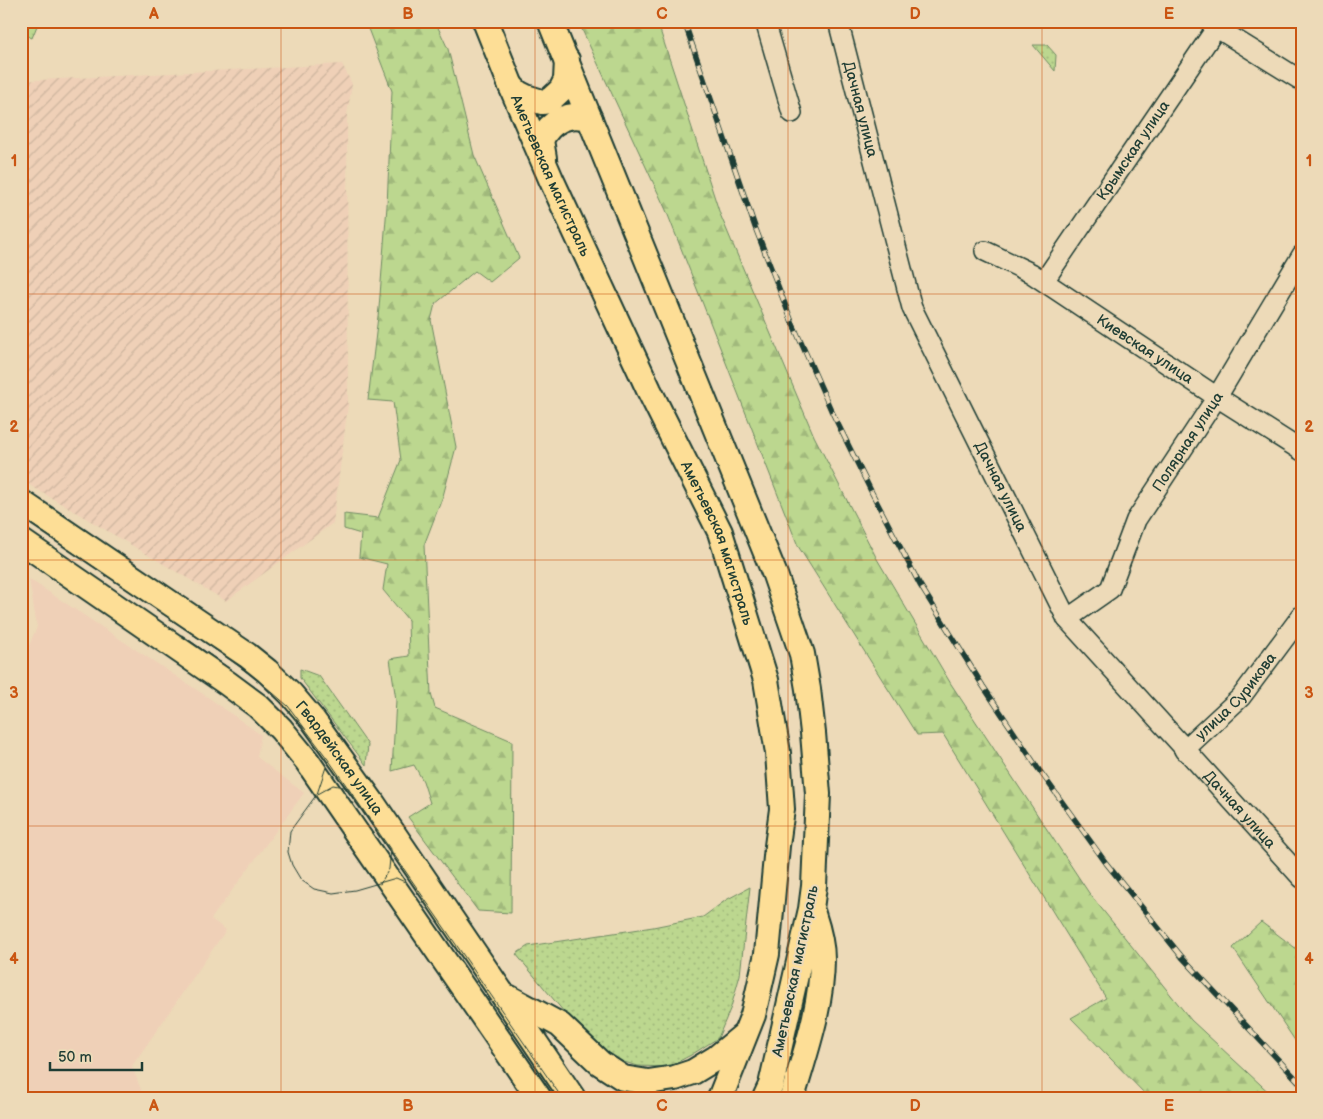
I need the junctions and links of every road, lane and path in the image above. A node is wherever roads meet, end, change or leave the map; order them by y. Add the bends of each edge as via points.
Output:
1 (485, 21) edge
2 (550, 21) edge
3 (765, 21) edge
4 (838, 21) edge
5 (1216, 23) edge
6 (566, 60) junction
7 (1302, 81) edge
8 (511, 86) junction
9 (792, 113) dead end
10 (590, 119) junction
11 (545, 164) junction
12 (985, 251) dead end
13 (1302, 255) edge
14 (1044, 281) junction
15 (1217, 397) junction
16 (1302, 451) edge
17 (21, 502) edge
18 (21, 541) edge
19 (82, 544) junction
20 (64, 571) junction
21 (1302, 615) edge
22 (1067, 620) junction
23 (1184, 750) junction
24 (1302, 878) edge
25 (811, 909) junction
26 (503, 995) junction
27 (745, 1034) junction
28 (539, 1098) edge
29 (574, 1098) edge
30 (720, 1098) edge
31 (766, 1098) edge
32 (792, 1098) edge

1 - 8 main road, Аметьевская магистраль
2 - 6 main road, Аметьевская магистраль
3 - 9 street
4 - 22 street, Дачная улица via 912,308
5 - 7 street
5 - 14 street, Крымская улица
6 - 8 main road via 566,80 562,90 548,101 526,97
6 - 10 main road, Аметьевская магистраль
8 - 11 main road, Аметьевская магистраль
10 - 11 main road via 577,116 551,125 541,140
10 - 25 main road, Аметьевская магистраль via 775,575 802,654 818,794
11 - 27 main road, Аметьевская магистраль via 649,390 720,532 766,680 778,753 782,809 767,954 753,1015
12 - 14 street, Киевская улица
13 - 15 street, Полярная улица
14 - 15 street, Киевская улица
15 - 16 street, Киевская улица
15 - 22 street, Полярная улица via 1136,520 1110,589
17 - 19 main road, Гвардейская улица
18 - 20 main road, Гвардейская улица
19 - 20 main road
19 - 26 main road, Гвардейская улица via 247,655 291,694 372,802
20 - 28 main road, Гвардейская улица via 227,683 258,706 281,729 321,781
21 - 23 street, улица Сурикова via 1241,696
22 - 23 street, Дачная улица
23 - 24 street, Дачная улица
25 - 31 main road, Аметьевская магистраль
25 - 32 main road via 819,932 822,959 818,1004
26 - 27 main road via 560,1025 600,1063 623,1078 648,1082 692,1072 716,1058
26 - 29 main road, Гвардейская улица
27 - 30 main road, Аметьевская магистраль

